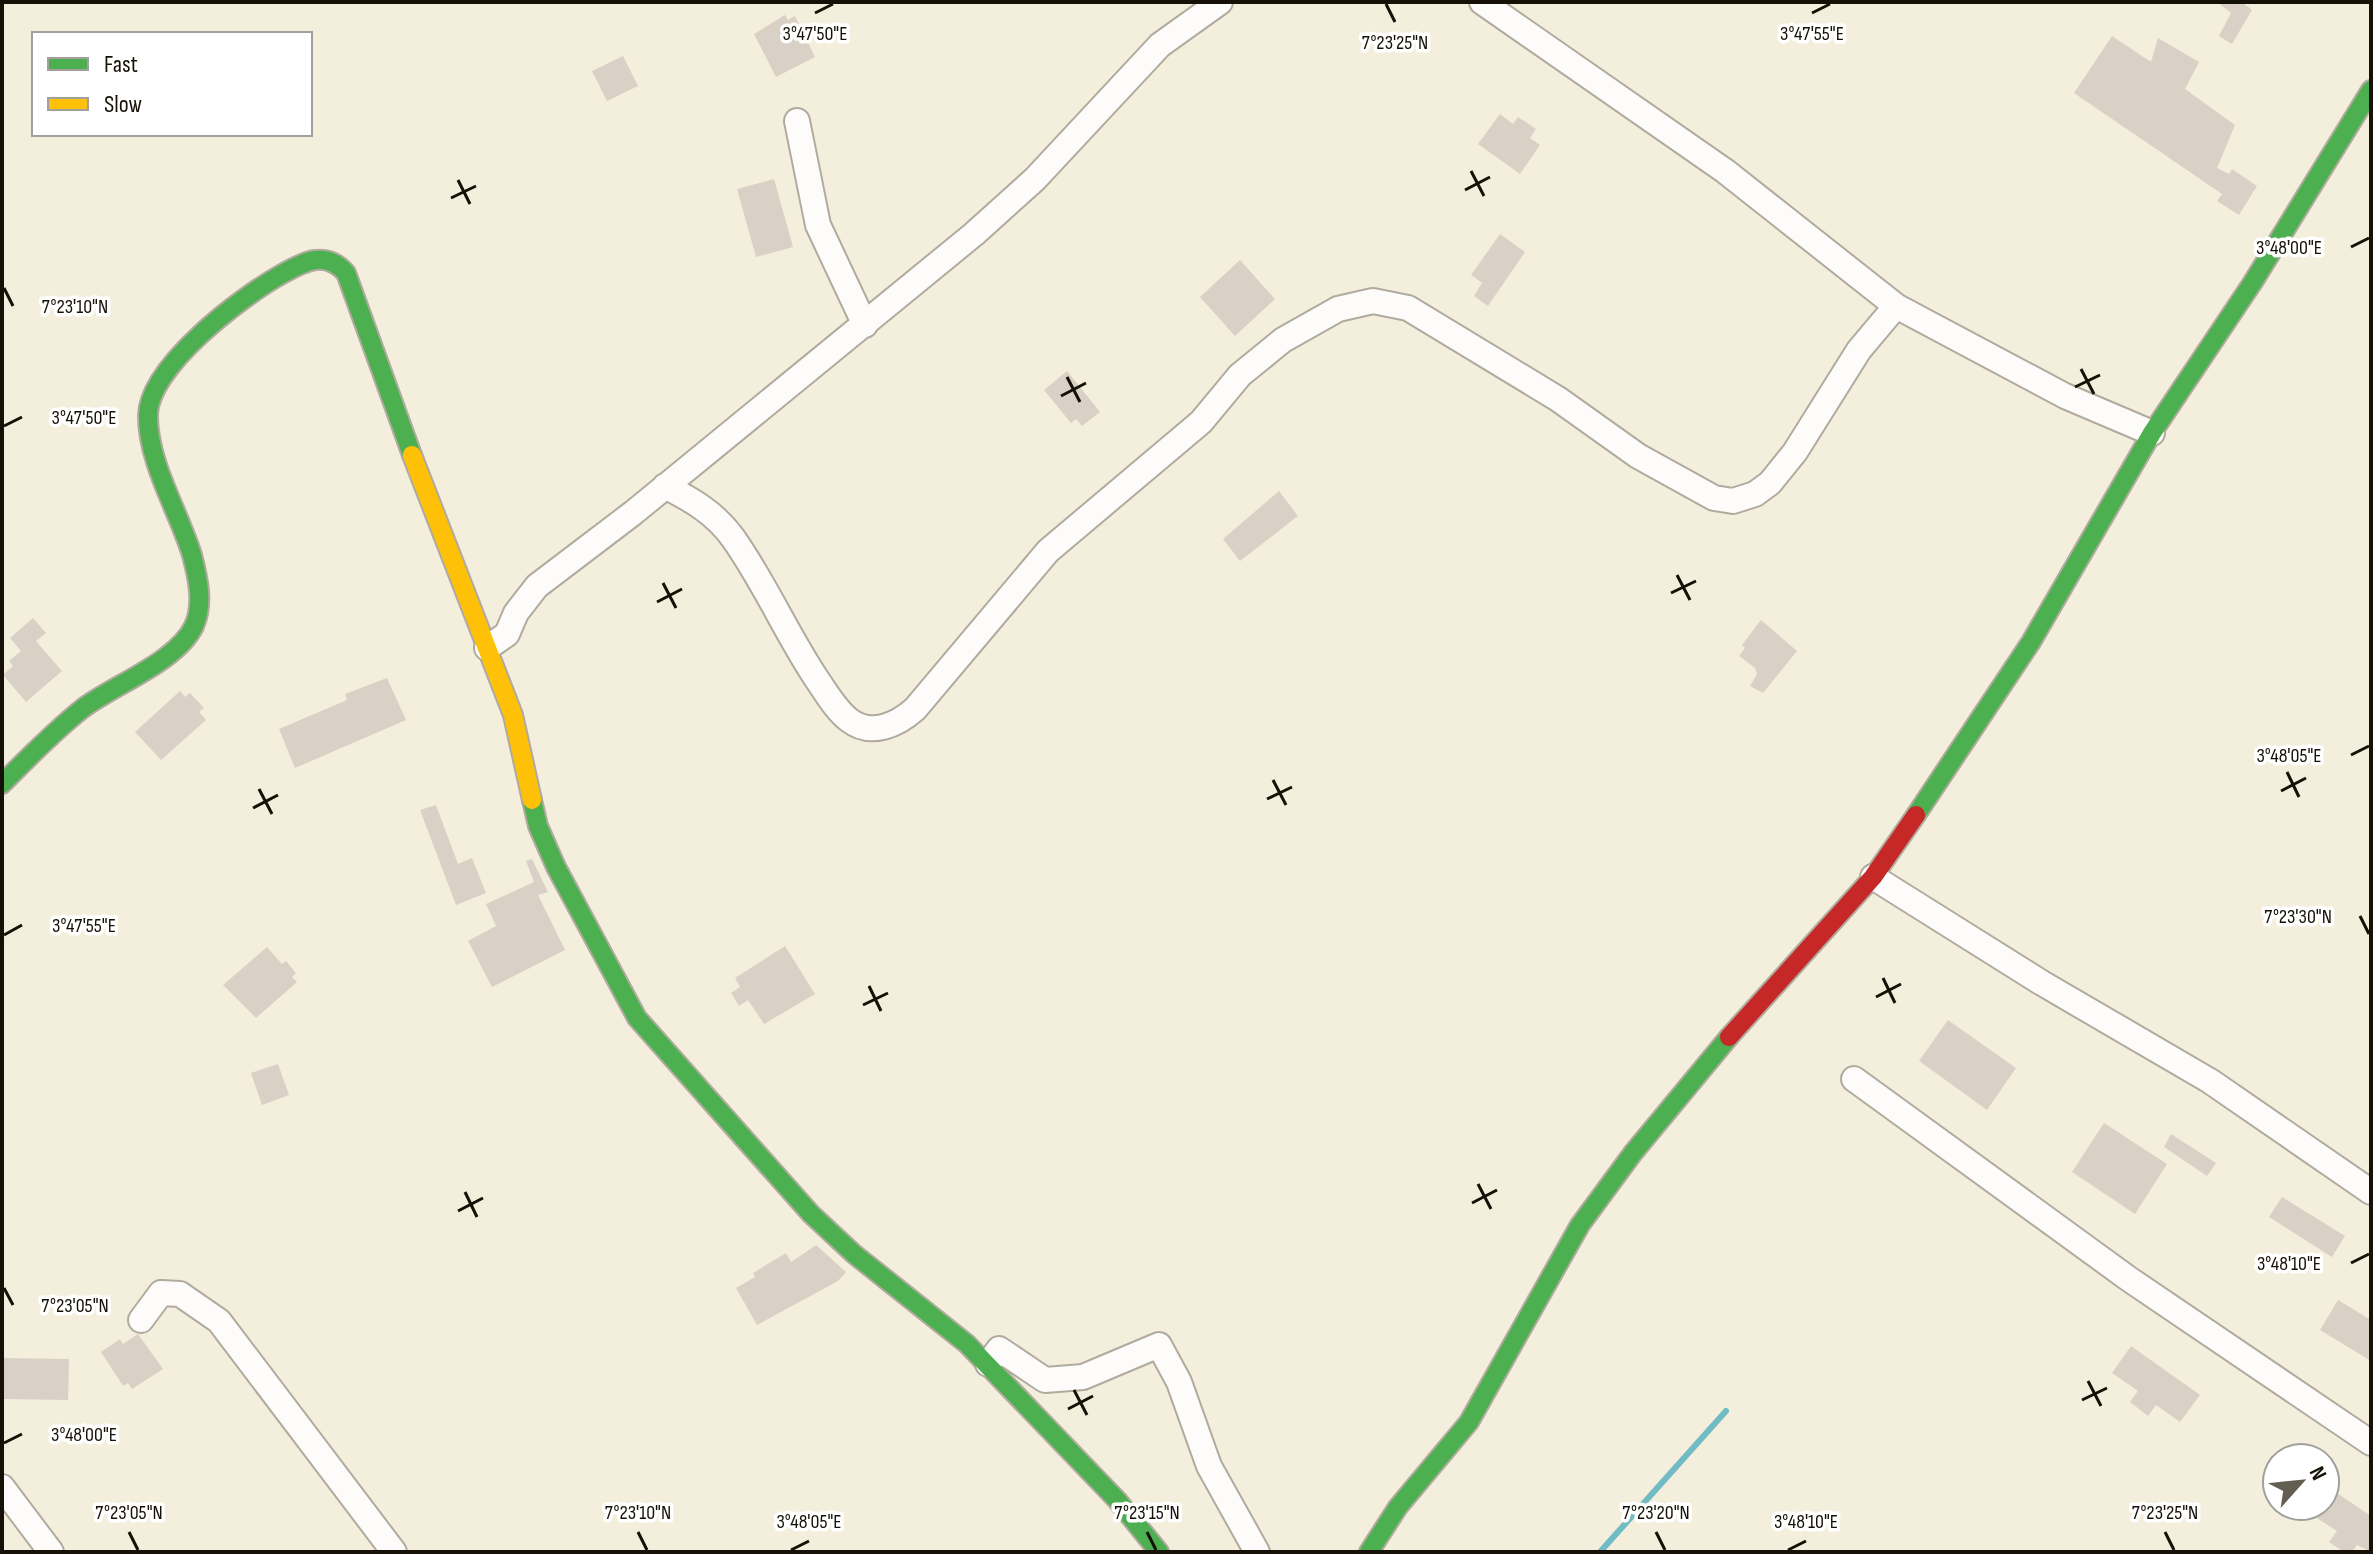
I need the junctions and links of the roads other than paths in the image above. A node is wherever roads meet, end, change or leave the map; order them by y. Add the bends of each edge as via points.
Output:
1 (1220, 2) edge
2 (1482, 2) edge
3 (2371, 90) edge
4 (797, 121) dead end
5 (1896, 306) junction
6 (865, 325) junction
7 (2152, 433) junction
8 (665, 486) junction
9 (487, 648) junction
10 (2, 784) edge
11 (1873, 877) junction
12 (1854, 1079) dead end
13 (2371, 1192) edge
14 (141, 1320) dead end
15 (988, 1364) junction
16 (2371, 1443) edge
17 (2, 1487) edge
18 (51, 1552) edge
19 (394, 1552) edge
20 (1159, 1552) edge
21 (1257, 1552) edge
22 (1369, 1552) edge

1 - 6 street via 1160,45 1035,179
2 - 5 street via 1725,171
3 - 7 street
4 - 6 street via 818,225
5 - 7 street via 2065,396
5 - 8 street via 1859,350 1787,463 1755,494 1733,501 1714,498 1638,456 1558,399 1408,308 1373,301 1338,309 1283,340 1240,375 1201,422 1048,551 925,698 901,722 885,727 850,721 835,705 791,642 734,539 715,517
6 - 8 street
7 - 11 street via 2031,642
8 - 9 street via 537,586 507,634
9 - 10 street via 346,273 337,259 328,257 299,265 184,352 152,390 152,437 198,582 196,623 185,639 49,737
9 - 15 street via 513,715 538,826 637,1018 831,1235
11 - 13 street via 2210,1081
11 - 22 street via 1633,1153 1580,1225 1469,1422 1398,1507
12 - 16 street via 2129,1279
14 - 19 street via 161,1293 180,1294 219,1321
15 - 20 street
15 - 21 street via 999,1349 1045,1380 1083,1377 1159,1345 1179,1382 1209,1466
17 - 18 street

